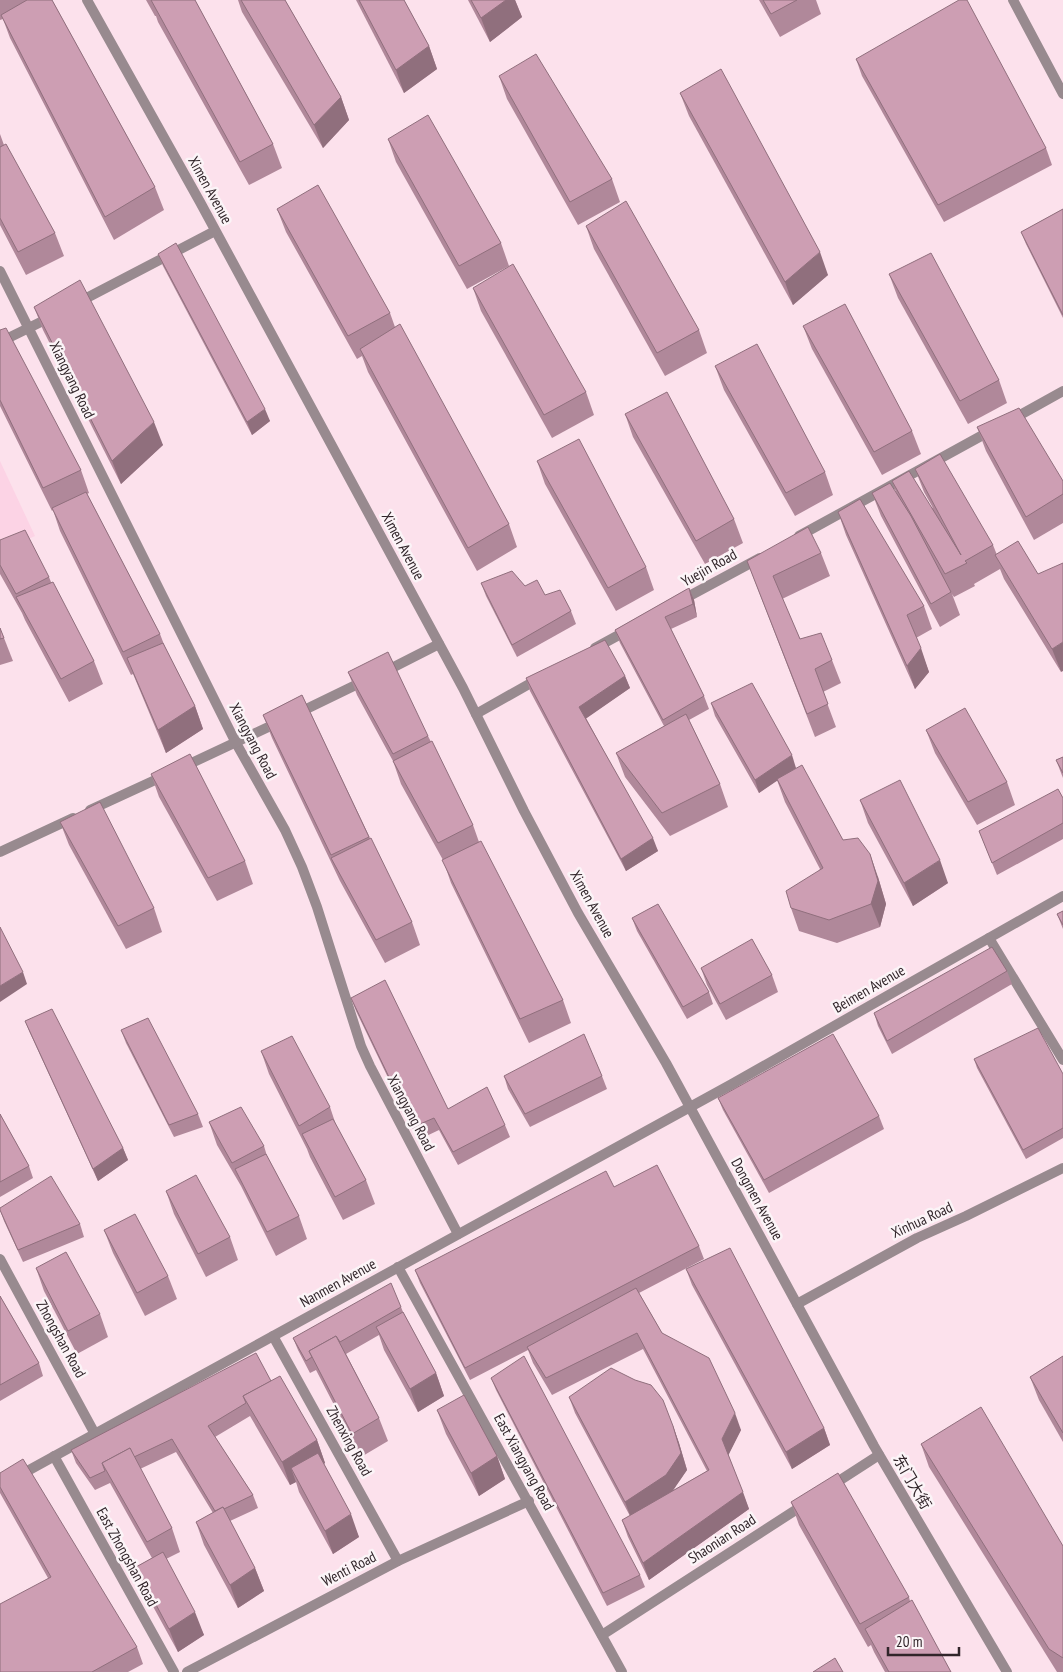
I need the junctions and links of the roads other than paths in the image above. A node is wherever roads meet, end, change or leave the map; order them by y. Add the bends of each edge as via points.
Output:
1 (87, 0) edge
2 (1013, 0) edge
3 (1063, 94) edge
4 (216, 231) junction
5 (0, 271) edge
6 (29, 327) junction
7 (0, 342) edge
8 (1063, 391) edge
9 (787, 543) edge
10 (769, 552) edge
11 (674, 605) edge
12 (640, 624) edge
13 (439, 644) junction
14 (588, 652) edge
15 (545, 676) edge
16 (476, 714) junction
17 (236, 743) junction
18 (0, 852) edge
19 (1063, 896) edge
20 (989, 938) junction
21 (1063, 1060) edge
22 (690, 1107) junction
23 (1063, 1168) edge
24 (458, 1234) junction
25 (0, 1260) edge
26 (398, 1267) junction
27 (798, 1304) junction
28 (273, 1336) junction
29 (95, 1434) junction
30 (879, 1455) junction
31 (54, 1456) junction
32 (0, 1486) edge
33 (529, 1501) junction
34 (398, 1561) junction
35 (602, 1635) junction
36 (174, 1672) edge
37 (187, 1672) edge
38 (622, 1672) edge
39 (1007, 1672) edge

1 - 4 street, Ximen Avenue
2 - 3 street
4 - 6 street
4 - 13 street, Ximen Avenue
5 - 6 street, Xiangyang Road
6 - 7 street
6 - 17 street, Xiangyang Road
8 - 9 street
10 - 11 street, Yuejin Road
12 - 14 street
13 - 16 street, Ximen Avenue
13 - 17 street
15 - 16 street
16 - 22 street, Ximen Avenue via 578,913
17 - 18 street
17 - 24 street, Xiangyang Road via 302,867 367,1060
19 - 20 street, Beimen Avenue
20 - 21 street
20 - 22 street, Beimen Avenue
22 - 24 street, Nanmen Avenue
22 - 27 street, Dongmen Avenue
23 - 27 street, Xinhua Road via 917,1238
24 - 26 street, Nanmen Avenue
25 - 29 street, Zhongshan Road
26 - 28 street, Nanmen Avenue
26 - 33 street, East Xiangyang Road
27 - 30 street, 东门大街
28 - 29 street, Nanmen Avenue
28 - 34 street, Zhenxing Road
29 - 31 street, Nanmen Avenue
30 - 35 street, Shaonian Road
30 - 39 street, 东门大街
31 - 32 street, Nanmen Avenue
31 - 36 street, East Zhongshan Road
33 - 34 street, Wenti Road
33 - 35 street, East Xiangyang Road
34 - 37 street, Wenti Road
35 - 38 street, East Xiangyang Road

